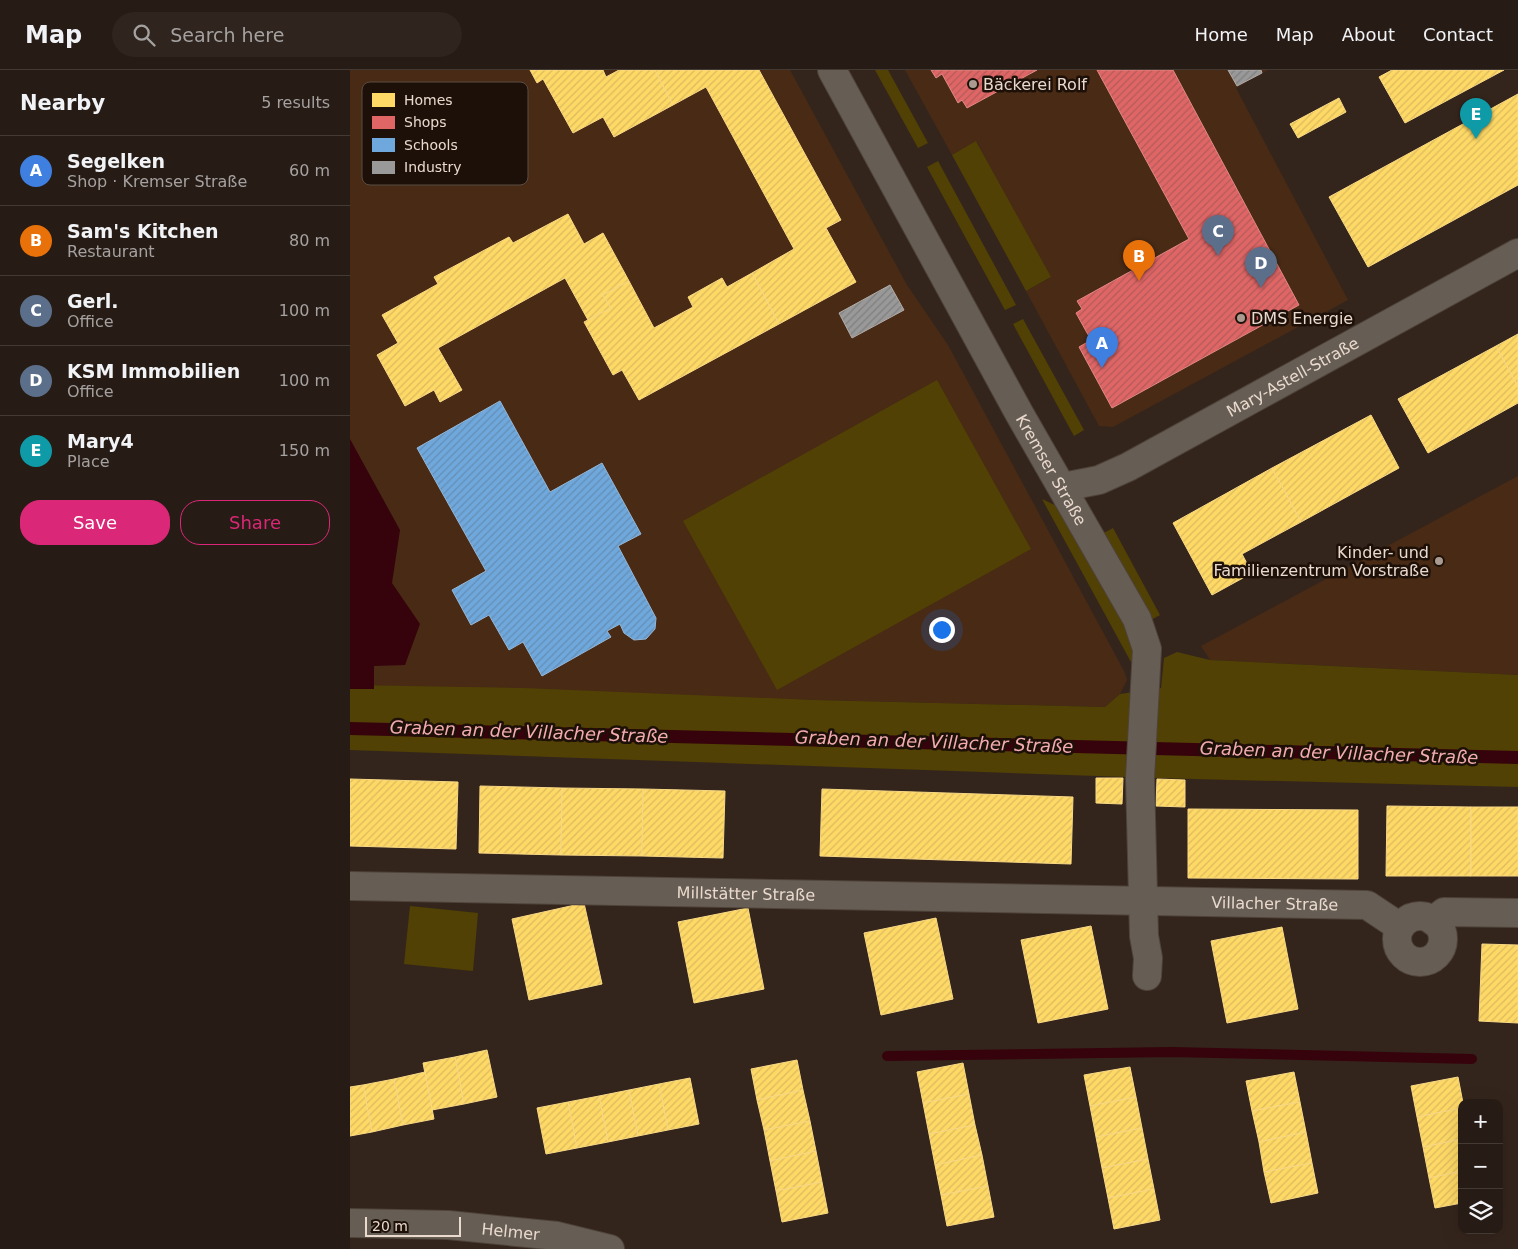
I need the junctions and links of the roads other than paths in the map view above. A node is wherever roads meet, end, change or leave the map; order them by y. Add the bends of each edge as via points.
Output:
1 (832, 70) edge
2 (1518, 253) edge
3 (1063, 487) junction
4 (350, 886) edge
5 (1143, 902) junction
6 (1518, 913) edge
7 (1433, 922) junction
8 (1400, 927) junction
9 (1147, 976) dead end
10 (350, 1223) edge
11 (610, 1249) edge

1 - 3 street, Kremser Straße via 1015,406
2 - 3 street, Mary-Astell-Straße via 1128,467 1098,480
3 - 5 street, Kremser Straße via 1137,619 1147,649 1140,778
4 - 5 street, Millstätter Straße
5 - 8 street, Villacher Straße via 1367,905
5 - 9 street, Kremser Straße
6 - 7 street via 1444,912
7 - 8 street via 1420,916
7 - 8 street via 1440,929 1441,947 1428,961 1410,960 1402,954 1397,936
10 - 11 street, Helmer via 448,1225 557,1236

